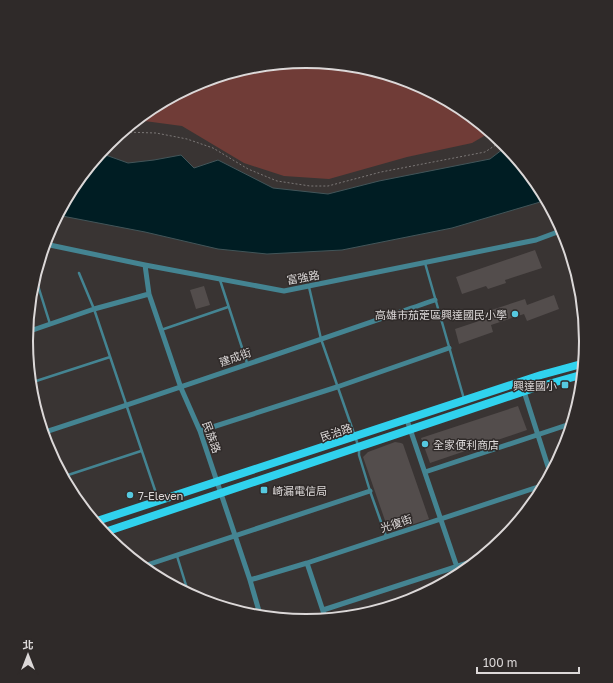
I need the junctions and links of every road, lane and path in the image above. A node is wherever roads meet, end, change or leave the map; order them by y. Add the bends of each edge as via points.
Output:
1 (131, 132) edge
2 (496, 145) edge
3 (557, 232) edge
4 (51, 245) edge
5 (425, 263) junction
6 (145, 265) junction
7 (79, 273) dead end
8 (220, 280) junction
9 (38, 287) edge
10 (309, 287) junction
11 (149, 294) junction
12 (435, 300) junction
13 (228, 307) junction
14 (94, 309) junction
15 (50, 324) junction
16 (34, 330) edge
17 (161, 330) junction
18 (321, 339) junction
19 (449, 348) junction
20 (110, 357) junction
21 (248, 363) junction
22 (579, 365) edge
23 (578, 376) edge
24 (36, 382) edge
25 (520, 382) junction
26 (337, 387) junction
27 (181, 388) junction
28 (524, 392) junction
29 (464, 401) junction
30 (126, 406) junction
31 (407, 420) junction
32 (566, 425) edge
33 (48, 430) edge
34 (200, 430) junction
35 (411, 430) junction
36 (537, 435) junction
37 (355, 437) junction
38 (358, 447) junction
39 (141, 451) junction
40 (548, 468) edge
41 (425, 472) junction
42 (68, 475) edge
43 (218, 482) junction
44 (538, 487) edge
45 (370, 491) junction
46 (222, 494) junction
47 (159, 502) junction
48 (440, 519) junction
49 (100, 520) edge
50 (109, 531) edge
51 (235, 535) junction
52 (386, 536) junction
53 (177, 555) junction
54 (307, 563) junction
55 (466, 563) edge
56 (149, 564) edge
57 (456, 566) junction
58 (457, 569) edge
59 (250, 580) junction
60 (187, 587) edge
61 (323, 610) junction
62 (259, 611) edge
63 (324, 614) edge

1 - 2 path via 156,132 187,139 213,148 248,169 277,181 310,186 328,186 381,172 485,152
3 - 5 street, 富強路 via 536,240
4 - 6 street, 富強路
5 - 10 street, 富強路
5 - 12 lane
6 - 8 street, 富強路
6 - 11 street, 民族路
7 - 14 lane
8 - 10 street, 富強路 via 284,291
8 - 13 lane
9 - 15 lane
10 - 18 lane
11 - 14 street
11 - 17 street, 民族路
12 - 18 street, 建成街
12 - 19 lane
13 - 17 lane
13 - 21 lane
14 - 15 street
14 - 20 lane
15 - 16 street
17 - 27 street, 民族路
18 - 21 street, 建成街
18 - 26 lane
19 - 26 street
19 - 29 lane
20 - 24 lane
20 - 30 lane
21 - 27 street, 建成街
22 - 25 main road, 民治路
23 - 28 main road, 民治路
25 - 28 street
25 - 29 main road, 民治路
26 - 34 street
26 - 37 lane
27 - 30 street, 建成街
27 - 34 street, 民族路
28 - 35 main road, 民治路
28 - 36 street
29 - 31 main road, 民治路
30 - 33 street, 建成街
30 - 39 lane
31 - 35 street
31 - 37 main road, 民治路
32 - 36 street
34 - 43 street, 民族路
35 - 38 main road, 民治路
35 - 41 street
36 - 40 street
36 - 41 street
37 - 38 lane
37 - 43 main road, 民治路
38 - 45 lane
38 - 46 main road, 民治路
39 - 42 lane
39 - 47 lane
41 - 48 street
43 - 46 street, 民族路
43 - 47 main road, 民治路
44 - 48 street, 光復街
45 - 51 street
45 - 52 lane
46 - 50 main road, 民治路
46 - 51 street, 民族路
47 - 49 main road, 民治路
48 - 52 street, 光復街
48 - 57 street
51 - 53 street
51 - 59 street, 民族路
52 - 54 street, 光復街
53 - 56 street
53 - 60 lane
54 - 59 street, 光復街
54 - 61 street
55 - 57 street
57 - 58 street
57 - 61 street
59 - 62 street, 民族路
61 - 63 street

